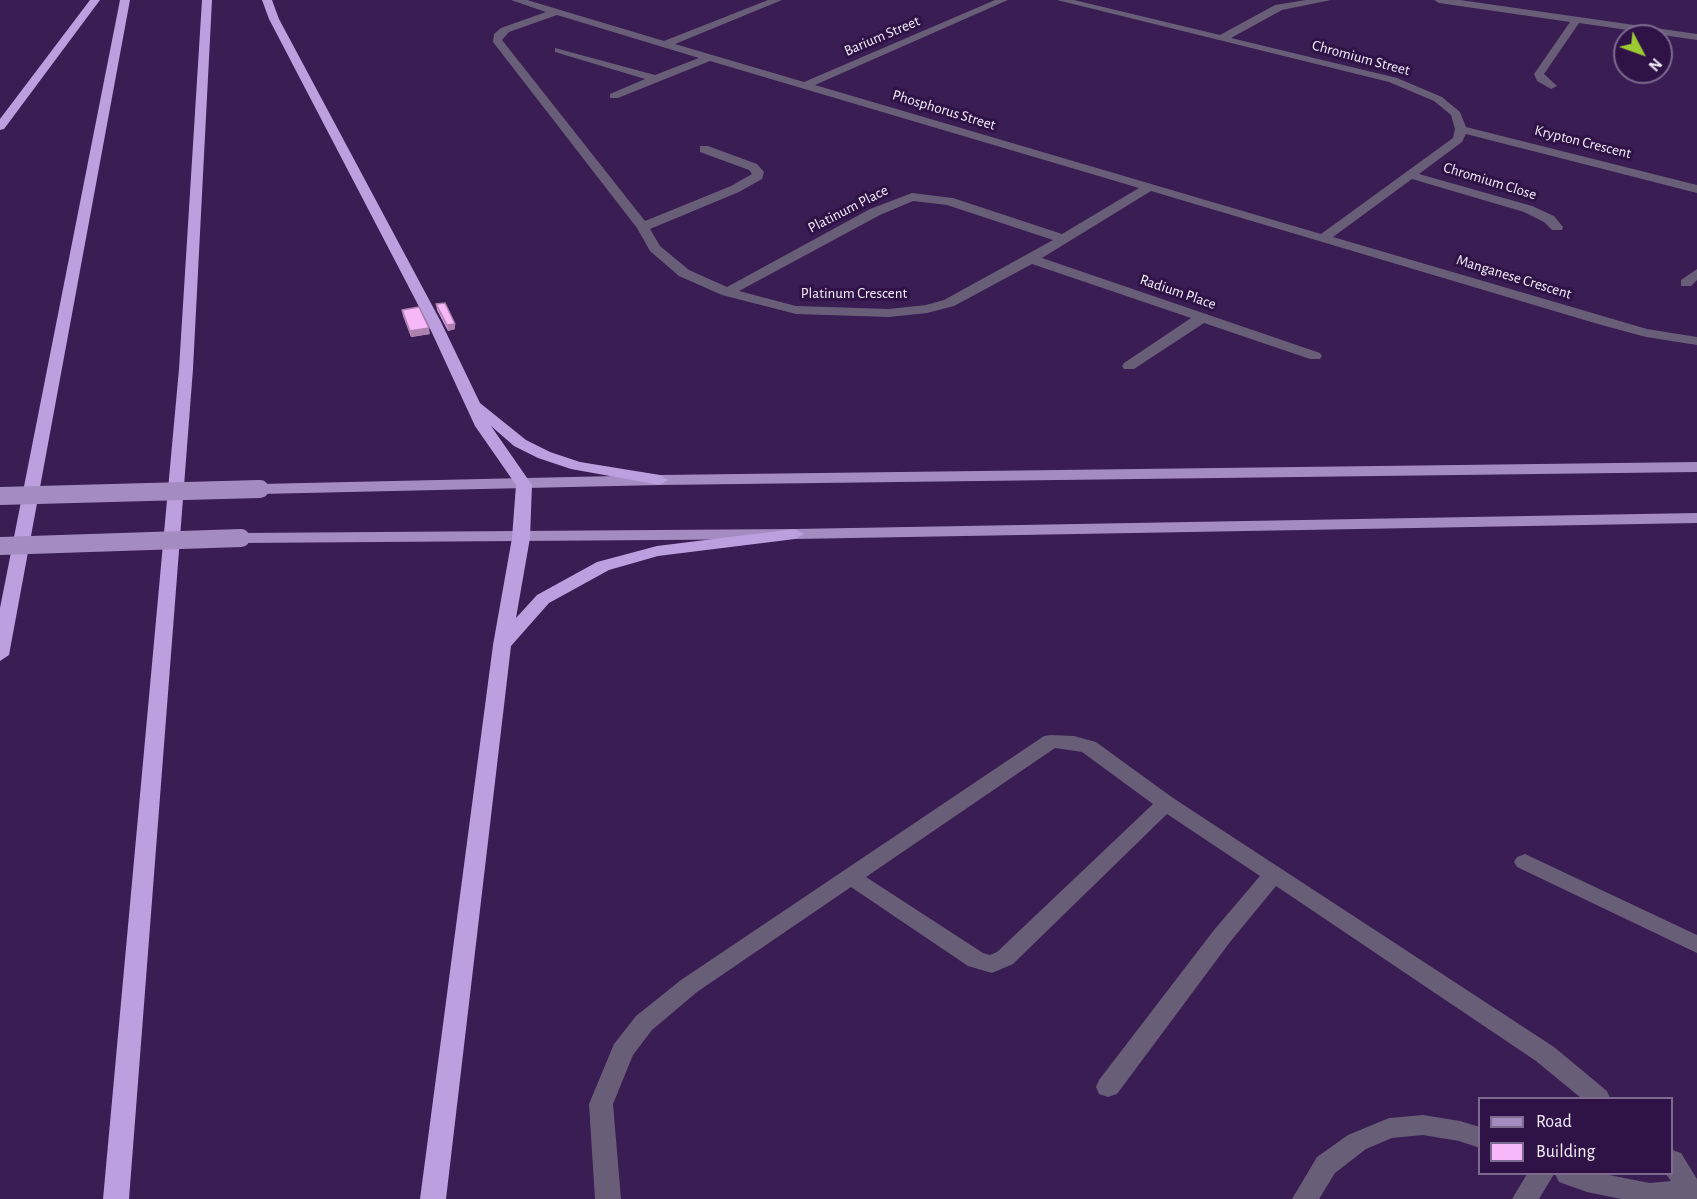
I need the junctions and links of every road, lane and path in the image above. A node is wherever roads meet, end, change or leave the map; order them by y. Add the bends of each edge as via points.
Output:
1 (95, 0) edge
2 (125, 0) edge
3 (207, 0) edge
4 (267, 0) edge
5 (516, 0) edge
6 (777, 0) edge
7 (1003, 0) edge
8 (1062, 0) edge
9 (1326, 0) edge
10 (1439, 0) edge
11 (556, 12) junction
12 (1577, 19) junction
13 (1697, 37) edge
14 (1223, 38) junction
15 (664, 44) junction
16 (559, 50) dead end
17 (710, 57) junction
18 (655, 79) junction
19 (806, 84) junction
20 (1551, 86) dead end
21 (614, 96) dead end
22 (0, 127) edge
23 (1461, 129) junction
24 (704, 149) dead end
25 (1410, 175) junction
26 (1149, 187) junction
27 (1697, 189) edge
28 (643, 226) junction
29 (1557, 227) dead end
30 (1061, 238) junction
31 (1323, 238) junction
32 (1031, 259) junction
33 (1697, 273) edge
34 (1686, 283) dead end
35 (727, 292) junction
36 (1203, 317) junction
37 (1697, 341) edge
38 (1315, 356) dead end
39 (1129, 366) dead end
40 (472, 402) junction
41 (1697, 466) edge
42 (660, 480) junction
43 (524, 485) junction
44 (0, 496) edge
45 (1697, 518) edge
46 (795, 534) junction
47 (521, 538) junction
48 (0, 546) edge
49 (502, 645) junction
50 (0, 655) edge
51 (1166, 803) junction
52 (1525, 861) dead end
53 (1273, 875) junction
54 (851, 877) junction
55 (1697, 945) edge
56 (1108, 1087) dead end
57 (1597, 1097) edge
58 (1478, 1138) edge
59 (1673, 1164) edge
60 (1540, 1175) edge
61 (1573, 1175) edge
62 (1692, 1194) edge
63 (116, 1199) edge
64 (433, 1199) edge
65 (608, 1199) edge
66 (1305, 1199) edge
67 (1525, 1199) edge

1 - 22 highway
2 - 50 highway
3 - 63 highway via 186,369
4 - 40 highway
5 - 11 street, Phosphorus Street
6 - 15 street
7 - 19 street, Barium Street
8 - 14 street, Chromium Street
9 - 14 street via 1279,7
10 - 12 street
11 - 15 street, Phosphorus Street
11 - 28 street, Platinum Crescent via 505,30 498,40
12 - 13 street
12 - 20 street via 1539,74
14 - 23 street, Chromium Street via 1393,80 1438,99 1456,114
15 - 17 street, Phosphorus Street
16 - 18 street
17 - 18 street
17 - 19 street, Phosphorus Street
18 - 21 street
19 - 26 street, Phosphorus Street
23 - 25 street via 1458,140
23 - 27 street, Krypton Crescent
24 - 28 street via 753,167 758,176
25 - 29 street, Chromium Close via 1528,209
25 - 31 street
26 - 30 street, Platinum Crescent
26 - 31 street, Phosphorus Street
28 - 35 street, Platinum Crescent via 656,248 684,273
30 - 32 street, Platinum Crescent
30 - 35 street, Platinum Place via 949,201 912,197 875,212
31 - 37 street, Manganese Crescent via 1646,333
32 - 35 street, Platinum Crescent via 949,303 927,309 878,313 796,310
32 - 36 street, Radium Place
33 - 34 street
36 - 38 street, Radium Place
36 - 39 street
40 - 42 highway via 520,443 544,455 577,466
40 - 43 highway via 483,426
41 - 42 main road
42 - 43 main road
43 - 44 main road, bridge
43 - 47 highway
45 - 46 main road
46 - 47 main road
46 - 49 highway via 657,551 603,566 543,599
47 - 48 main road, bridge via 241,538
47 - 49 highway
49 - 64 highway
51 - 53 street
51 - 54 street via 1089,747 1051,741
51 - 54 street via 1005,958 992,964 975,960
52 - 55 street
53 - 56 street
53 - 57 street via 1545,1054
54 - 65 street via 689,986 644,1023 623,1051 602,1104
58 - 66 street via 1423,1125 1389,1128 1357,1142 1326,1165
59 - 62 street
60 - 67 street
61 - 62 street via 1650,1194

